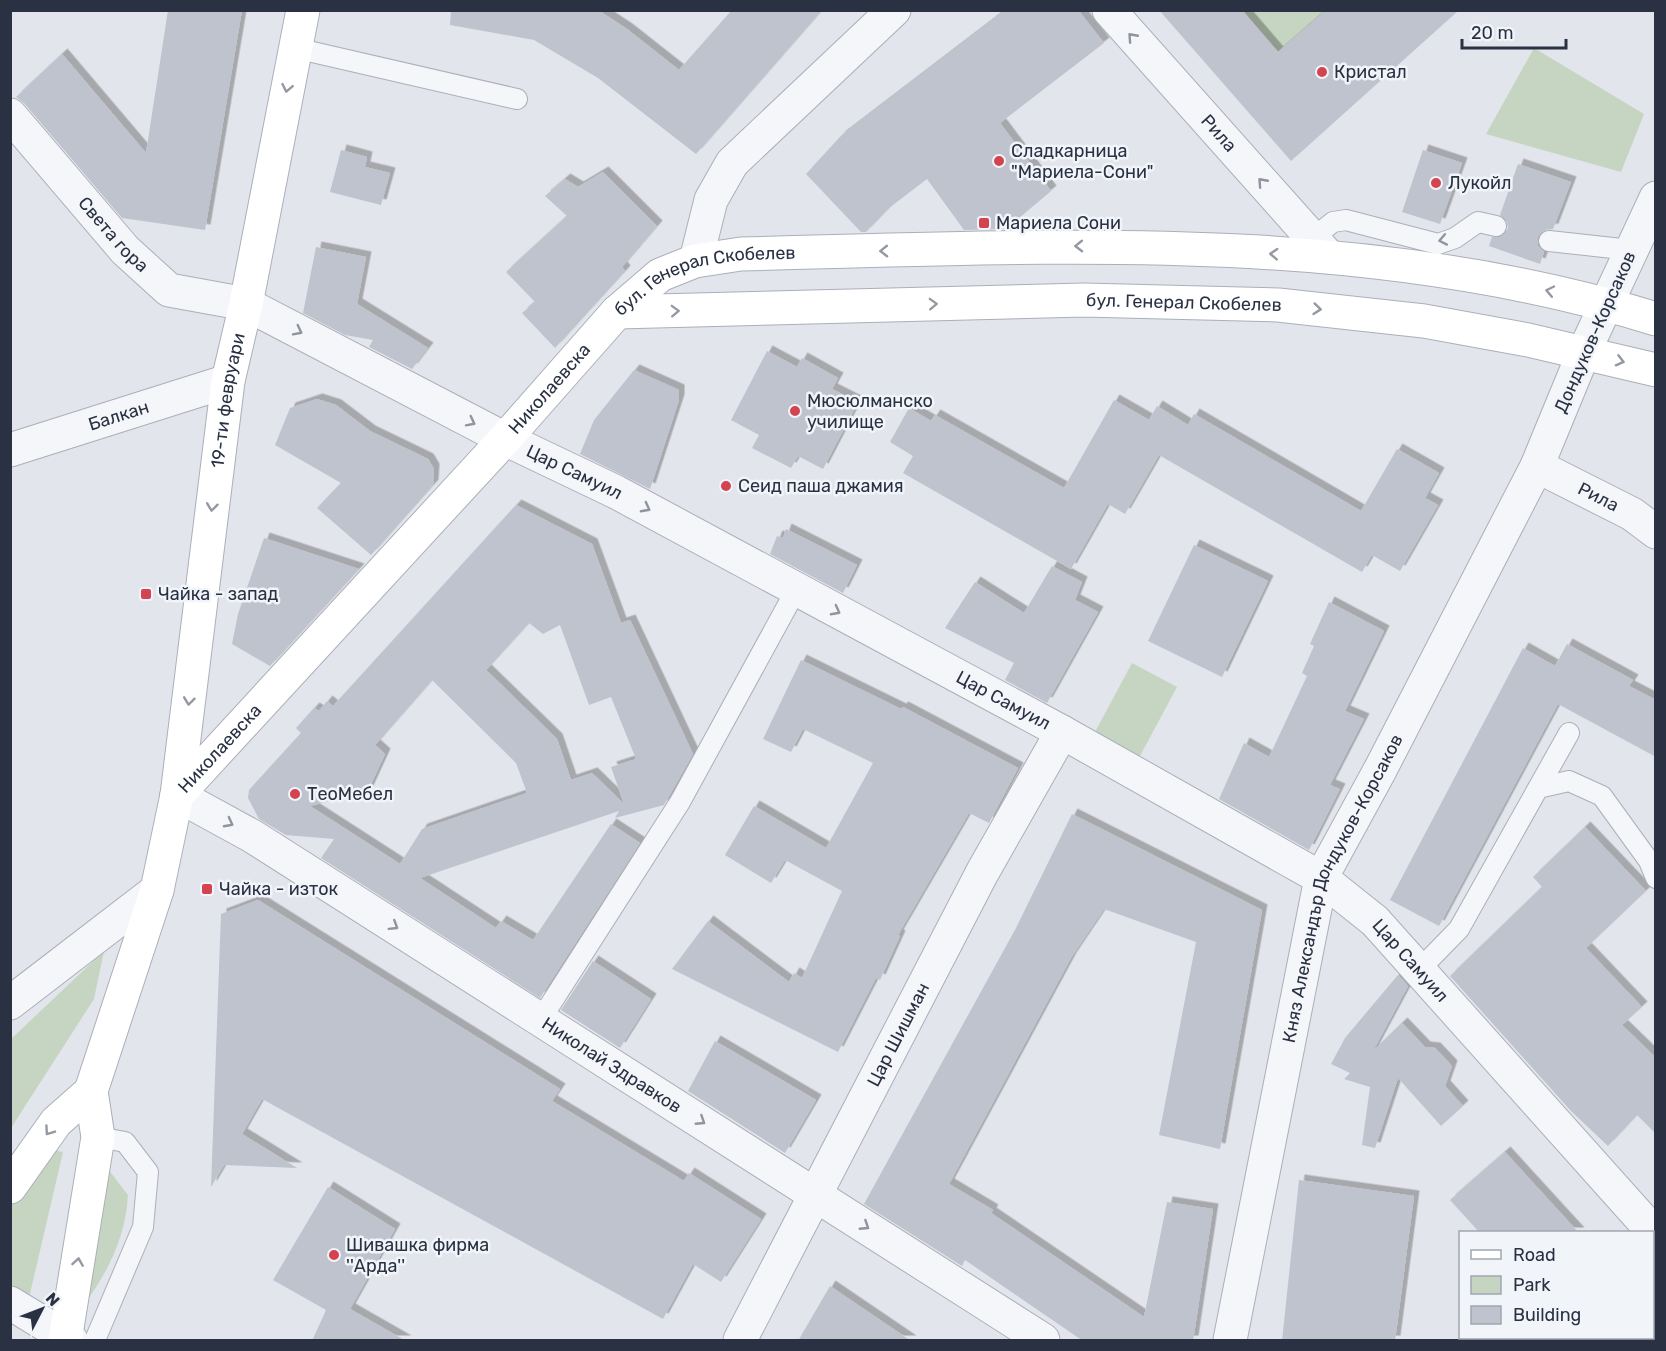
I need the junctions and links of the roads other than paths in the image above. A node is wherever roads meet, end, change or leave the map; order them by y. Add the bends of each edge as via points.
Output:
1 (303, 10) edge
2 (894, 10) edge
3 (1109, 10) edge
4 (295, 48) junction
5 (517, 99) dead end
6 (10, 115) edge
7 (1656, 198) edge
8 (1496, 226) dead end
9 (1549, 241) dead end
10 (1321, 248) junction
11 (1631, 250) junction
12 (696, 260) junction
13 (1607, 303) junction
14 (246, 304) junction
15 (617, 312) junction
16 (1656, 319) edge
17 (1584, 352) junction
18 (1656, 370) edge
19 (228, 381) junction
20 (505, 439) junction
21 (10, 450) edge
22 (1537, 466) junction
23 (1656, 532) edge
24 (796, 590) junction
25 (1062, 732) junction
26 (1569, 734) dead end
27 (1538, 788) junction
28 (177, 795) junction
29 (1321, 878) junction
30 (1656, 878) edge
31 (156, 890) junction
32 (1419, 970) junction
33 (10, 1003) edge
34 (541, 1019) junction
35 (91, 1090) junction
36 (98, 1137) junction
37 (10, 1187) edge
38 (816, 1194) junction
39 (1652, 1231) edge
40 (10, 1303) edge
41 (748, 1337) edge
42 (74, 1340) edge
43 (1043, 1341) edge
44 (1230, 1341) edge

1 - 4 main road, 19-ти февруари
2 - 12 street via 732,163 711,200
10 -> 3 street, Рила
4 - 5 lane
4 -> 14 main road, 19-ти февруари
6 - 14 street, Света гора via 126,250 169,290
7 - 11 street, Дондуков-Корсаков
8 -> 10 lane via 1478,222 1438,244 1346,220 1333,222
9 - 11 lane
10 -> 12 main road, бул. Генерал Скобелев via 1121,245 741,254
13 -> 10 main road, бул. Генерал Скобелев
11 - 13 street, Дондуков-Корсаков
12 - 15 main road, бул. Генерал Скобелев via 660,276
13 - 16 main road, бул. Генерал Скобелев
13 - 17 street, Дондуков-Корсаков
14 - 19 main road, 19-ти февруари
14 -> 20 street, Цар Самуил
15 -> 17 main road, бул. Генерал Скобелев via 1084,300 1278,305 1425,321
15 - 20 main road, Николаевска
17 -> 18 main road, бул. Генерал Скобелев
17 - 22 street, Дондуков-Корсаков
19 - 21 street, Балкан
19 -> 28 main road, 19-ти февруари
20 -> 24 street, Цар Самуил via 616,492
20 - 28 main road, Николаевска
22 - 23 street, Рила via 1632,514
22 - 29 street, Княз Александър Дондуков-Корсаков
24 -> 25 street, Цар Самуил
24 - 34 lane via 680,802
25 - 29 street, Цар Самуил
25 - 38 street, Цар Шишман via 982,873
26 - 27 lane
27 - 30 lane via 1569,781 1602,796 1649,861
27 - 32 lane via 1459,929
28 - 31 main road, Николаевска
28 -> 34 street, Николай Здравков via 252,836
29 - 32 street, Цар Самуил via 1375,921
29 - 44 street, Княз Александър Дондуков-Корсаков
31 - 33 street
31 - 35 main road, Николаевска
32 - 39 street, Цар Самуил
34 -> 38 street, Николай Здравков
35 - 36 main road, Николаевска
35 -> 37 main road via 56,1122
42 -> 36 main road, Николаевска
36 - 42 lane via 125,1142 148,1172 143,1227
38 - 41 street, Цар Шишман
38 -> 43 street, Николай Здравков
40 - 42 street

